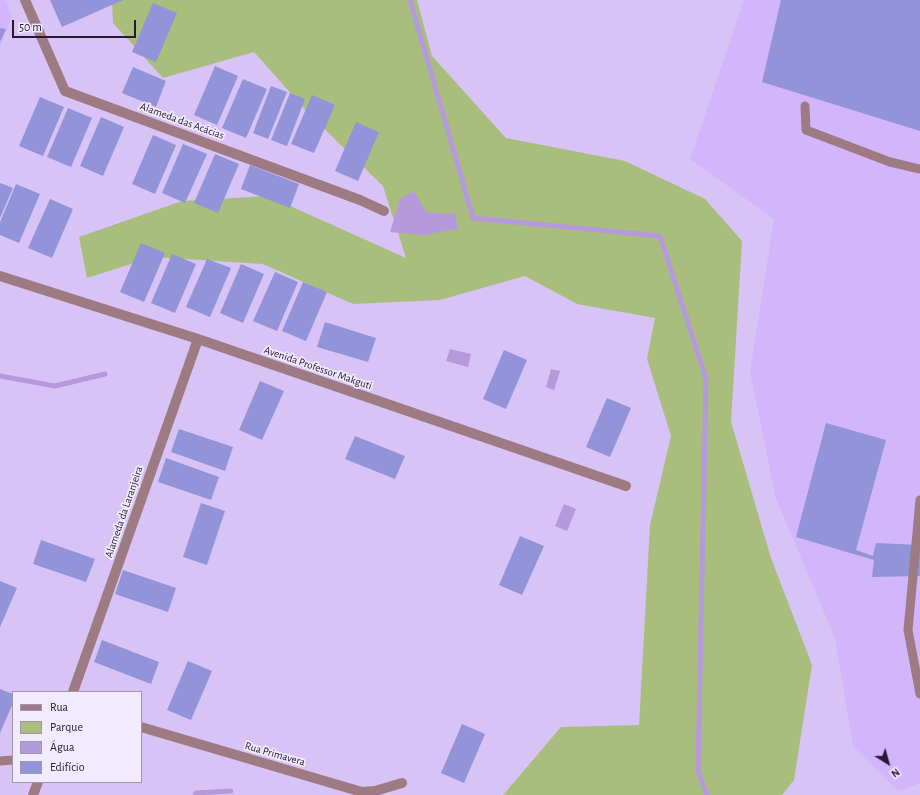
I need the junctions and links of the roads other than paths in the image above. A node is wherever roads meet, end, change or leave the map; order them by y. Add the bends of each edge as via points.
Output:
1 (25, 0) edge
2 (805, 106) dead end
3 (920, 169) edge
4 (384, 211) dead end
5 (0, 276) edge
6 (198, 339) junction
7 (626, 486) dead end
8 (920, 500) edge
9 (73, 691) edge
10 (920, 694) edge
11 (142, 727) edge
12 (12, 760) edge
13 (0, 761) edge
14 (38, 783) edge
15 (402, 783) dead end
16 (33, 795) edge

1 - 4 street, Alameda das Acácias via 65,91
2 - 3 lane via 806,130 890,162
5 - 6 street, Avenida Professor Makguti
6 - 7 street, Avenida Professor Makguti
6 - 9 street, Alameda da Laranjeira
8 - 10 lane via 908,630
11 - 15 street, Rua Primavera via 362,792
12 - 13 lane
14 - 16 street

